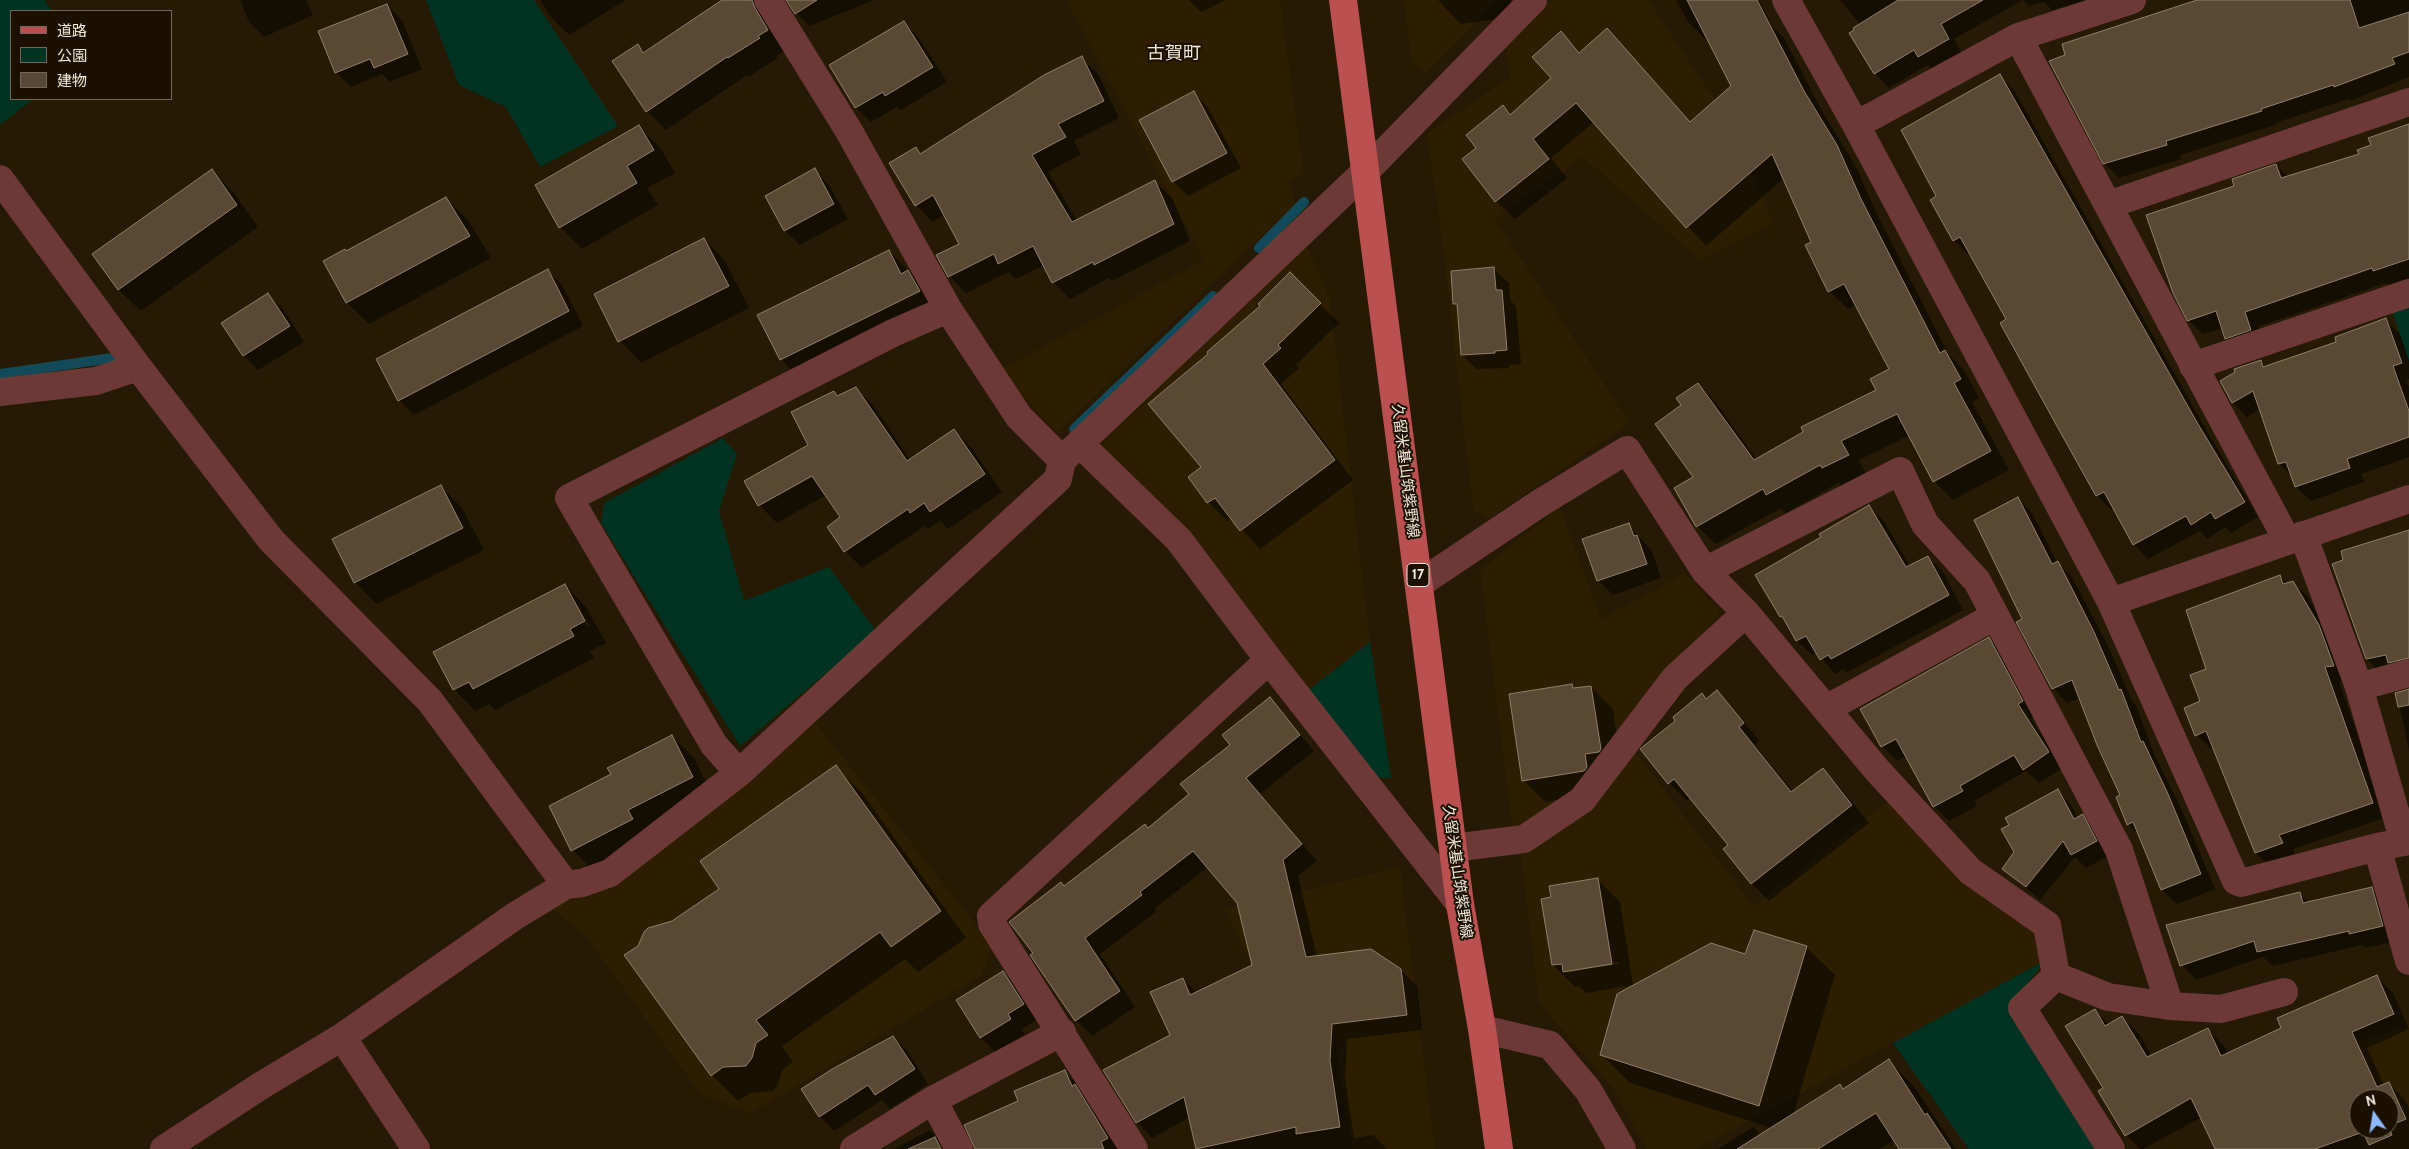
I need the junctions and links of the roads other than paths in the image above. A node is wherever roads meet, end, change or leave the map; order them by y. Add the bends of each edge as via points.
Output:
1 (768, 0) edge
2 (1344, 0) edge
3 (1533, 0) edge
4 (1786, 0) edge
5 (2132, 0) edge
6 (2018, 37) junction
7 (2409, 102) edge
8 (1856, 125) junction
9 (1366, 171) junction
10 (0, 179) edge
11 (2108, 205) junction
12 (2409, 293) edge
13 (948, 309) junction
14 (2193, 366) junction
15 (138, 367) junction
16 (0, 392) edge
17 (1072, 452) junction
18 (2409, 499) edge
19 (2295, 538) junction
20 (1706, 571) junction
21 (1420, 584) junction
22 (2111, 602) junction
23 (1746, 613) junction
24 (1995, 616) junction
25 (1269, 660) junction
26 (2409, 673) edge
27 (2359, 687) junction
28 (1826, 709) junction
29 (739, 773) junction
30 (2407, 841) edge
31 (2377, 847) junction
32 (1453, 848) junction
33 (566, 886) junction
34 (1460, 904) junction
35 (2409, 961) edge
36 (2056, 976) junction
37 (2284, 992) dead end
38 (2170, 1006) junction
39 (1482, 1029) junction
40 (1062, 1032) junction
41 (342, 1037) junction
42 (933, 1100) junction
43 (164, 1149) edge
44 (416, 1149) edge
45 (854, 1149) edge
46 (959, 1149) edge
47 (1134, 1149) edge
48 (1499, 1149) edge
49 (1622, 1149) edge
50 (2111, 1149) edge

1 - 13 street via 849,131
2 - 9 main road, 久留米基山筑紫野線 / 17
3 - 9 street
4 - 8 street
5 - 6 street
6 - 8 street
6 - 11 street
7 - 11 street
8 - 22 street
9 - 17 street
9 - 21 main road, 久留米基山筑紫野線 / 17
10 - 15 street
11 - 14 street
12 - 14 street
13 - 17 street via 1019,417
13 - 29 street via 893,333 569,498 714,746
14 - 19 street
15 - 16 street via 96,381
15 - 33 street via 271,540 430,701
17 - 25 street via 1179,540
17 - 29 street via 1058,479
18 - 19 street
19 - 22 street
19 - 27 street
20 - 21 street via 1627,450 1540,503
20 - 23 street
20 - 24 street via 1900,471 1925,524 1976,581
21 - 32 main road, 久留米基山筑紫野線 / 17
22 - 31 street via 2236,881 2241,883
23 - 28 street
23 - 32 street via 1675,678 1582,800 1524,838
24 - 28 street
24 - 38 street via 2119,850
25 - 34 street
25 - 40 street via 991,916 992,924
26 - 27 street
27 - 30 street
28 - 36 street via 1970,871 2047,925
29 - 33 street via 610,873 582,884
30 - 31 street
31 - 35 street
32 - 34 main road, 久留米基山筑紫野線 / 17
33 - 41 street via 515,916
34 - 39 main road, 久留米基山筑紫野線 / 17
36 - 38 street via 2108,997
36 - 50 street via 2022,1008
37 - 38 street via 2222,1009
39 - 48 main road, 久留米基山筑紫野線 / 17
39 - 49 street via 1550,1045 1588,1090
40 - 42 street
40 - 47 street
41 - 43 street
41 - 44 street
42 - 45 street
42 - 46 street

